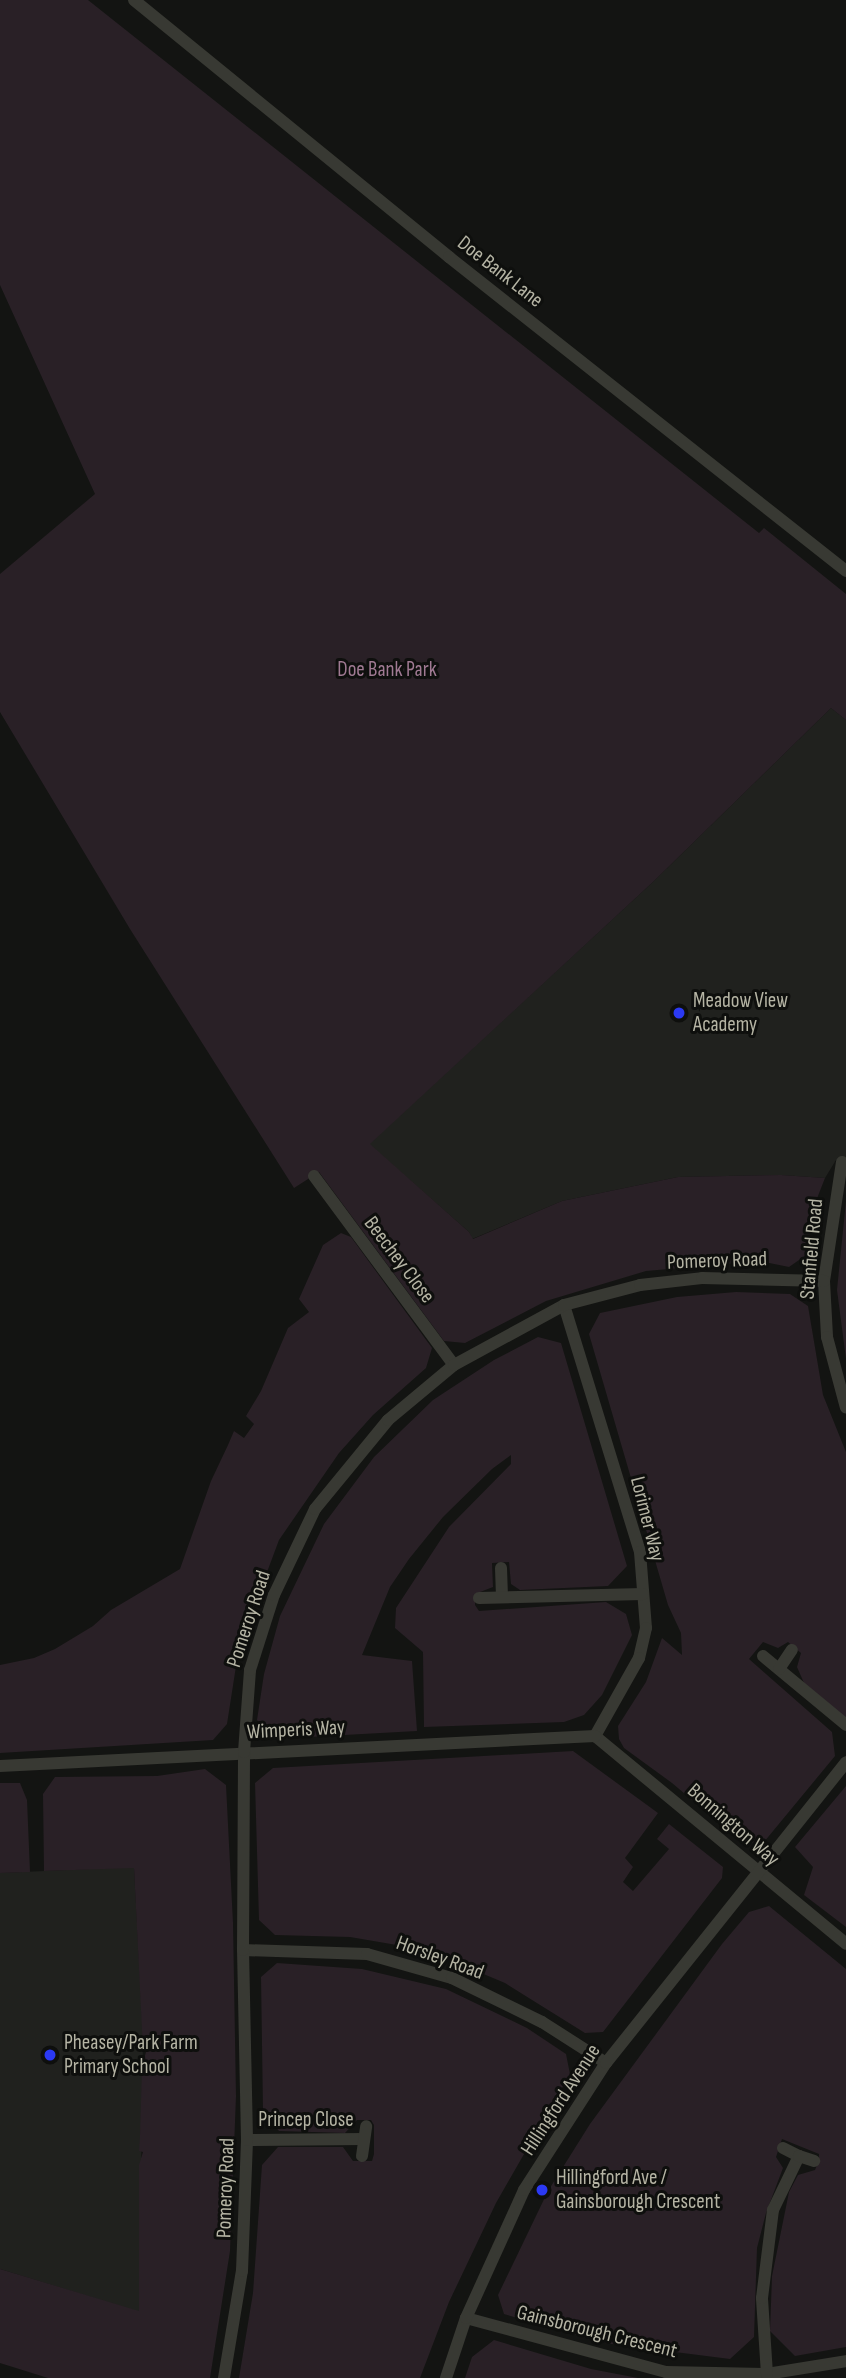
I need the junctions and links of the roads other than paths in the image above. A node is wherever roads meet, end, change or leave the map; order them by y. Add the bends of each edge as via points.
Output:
1 (134, 0) edge
2 (846, 570) edge
3 (842, 1161) dead end
4 (314, 1176) dead end
5 (824, 1282) junction
6 (564, 1305) junction
7 (454, 1365) junction
8 (846, 1408) edge
9 (501, 1568) dead end
10 (643, 1594) junction
11 (502, 1596) junction
12 (479, 1598) dead end
13 (792, 1650) dead end
14 (763, 1656) dead end
15 (779, 1669) junction
16 (846, 1725) edge
17 (594, 1736) junction
18 (244, 1752) junction
19 (846, 1762) edge
20 (0, 1766) edge
21 (756, 1871) junction
22 (846, 1944) edge
23 (243, 1950) junction
24 (606, 2063) junction
25 (366, 2126) dead end
26 (364, 2139) junction
27 (247, 2140) junction
28 (783, 2148) dead end
29 (362, 2156) dead end
30 (800, 2156) junction
31 (814, 2161) dead end
32 (466, 2318) junction
33 (846, 2361) edge
34 (767, 2374) junction
35 (224, 2378) edge
36 (446, 2378) edge

1 - 2 street, Doe Bank Lane
3 - 5 street, Stanfield Road
4 - 7 street, Beechey Close
5 - 6 street, Pomeroy Road via 702,1278 640,1284
5 - 8 street, Stanfield Road via 827,1337
6 - 7 street, Pomeroy Road
6 - 10 street, Lorimer Way via 640,1552
7 - 18 street, Pomeroy Road via 388,1420 315,1509 274,1594 250,1670
9 - 11 street
10 - 11 street
10 - 17 street, Lorimer Way via 646,1628 639,1658
11 - 12 street
13 - 15 street
14 - 15 street
15 - 16 street
17 - 18 street, Wimperis Way
17 - 21 street, Bonnington Way
18 - 20 street, Wimperis Way
18 - 23 street, Pomeroy Road
19 - 21 street, Hillingford Avenue
21 - 22 street, Bonnington Way
21 - 24 street, Hillingford Avenue
23 - 24 street, Horsley Road via 367,1954 452,1978 542,2022
23 - 27 street, Pomeroy Road
24 - 32 street, Hillingford Avenue via 524,2190
25 - 26 street, Princep Close
26 - 27 street, Princep Close
26 - 29 street, Princep Close
27 - 35 street, Pomeroy Road via 242,2271
28 - 30 street
30 - 31 street
30 - 34 street via 773,2210 762,2298
32 - 34 street, Gainsborough Crescent via 666,2372
32 - 36 street, Hillingford Avenue
33 - 34 street, Gainsborough Crescent

